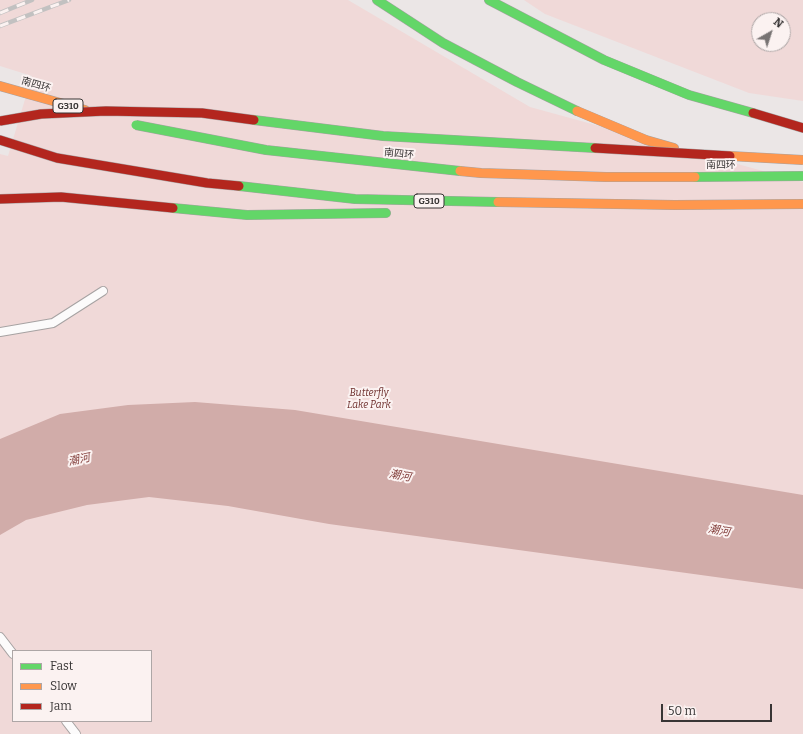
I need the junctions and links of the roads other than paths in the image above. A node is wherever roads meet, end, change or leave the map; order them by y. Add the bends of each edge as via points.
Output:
1 (377, 0) edge
2 (489, 0) edge
3 (0, 86) edge
4 (0, 120) edge
5 (803, 128) edge
6 (0, 140) edge
7 (803, 160) edge
8 (803, 176) edge
9 (803, 181) edge
10 (0, 199) edge
11 (617, 204) junction
12 (803, 204) edge
13 (458, 210) dead end
14 (395, 213) dead end
15 (103, 291) dead end
16 (0, 332) edge
17 (0, 637) edge
18 (12, 653) edge
19 (67, 722) edge
20 (76, 734) edge

1 - 9 main road via 443,43 589,117 646,140
2 - 5 main road via 604,60 689,95
3 - 8 main road, 南四环 / G310, bridge via 129,123 266,150 481,173
4 - 7 main road, bridge via 41,114 106,111 202,114 382,136
6 - 11 main road, G310 via 57,158 206,183 355,199
10 - 14 main road via 61,197 247,215
11 - 12 main road, G310
11 - 13 main road
15 - 16 lane via 53,323
17 - 18 lane
19 - 20 lane

